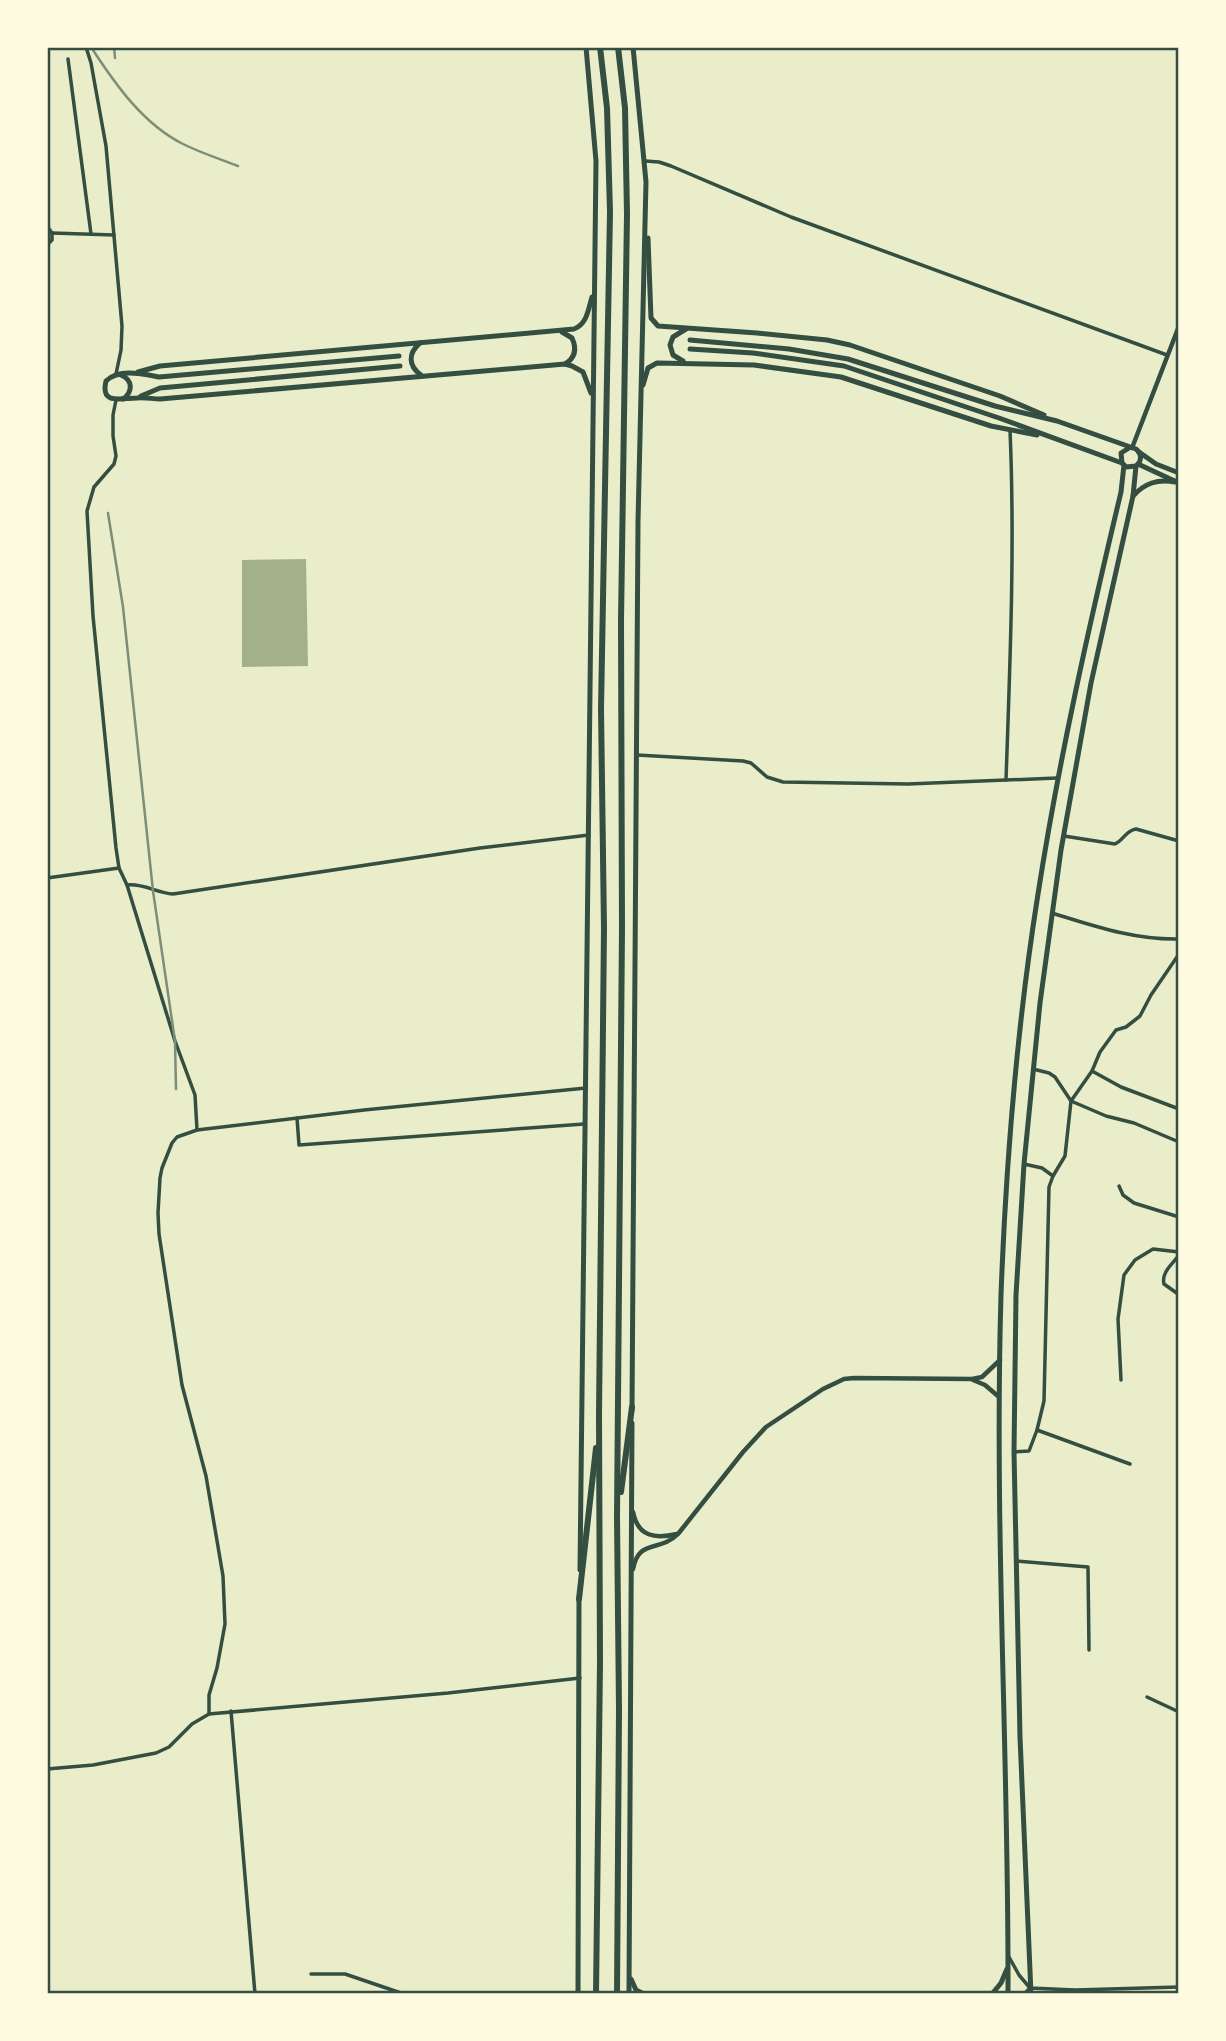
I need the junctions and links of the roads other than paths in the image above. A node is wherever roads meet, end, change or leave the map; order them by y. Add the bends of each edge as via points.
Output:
1 (86, 47) edge
2 (586, 47) edge
3 (600, 47) edge
4 (618, 47) edge
5 (633, 47) edge
6 (68, 59) dead end
7 (645, 161) junction
8 (646, 182) junction
9 (47, 226) edge
10 (52, 233) junction
11 (91, 234) junction
12 (114, 235) junction
13 (47, 245) edge
14 (595, 288) junction
15 (1179, 326) edge
16 (688, 328) junction
17 (559, 331) junction
18 (690, 340) dead end
19 (423, 342) junction
20 (690, 349) dead end
21 (1168, 355) junction
22 (399, 356) dead end
23 (686, 363) junction
24 (565, 364) junction
25 (400, 366) dead end
26 (136, 373) junction
27 (119, 374) junction
28 (422, 376) junction
29 (641, 394) junction
30 (138, 397) junction
31 (592, 399) junction
32 (118, 400) junction
33 (1057, 421) junction
34 (1010, 430) junction
35 (1051, 438) junction
36 (1133, 449) junction
37 (1123, 464) junction
38 (1137, 465) junction
39 (1179, 473) edge
40 (1177, 482) edge
41 (1133, 496) junction
42 (1077, 680) junction
43 (1091, 683) junction
44 (637, 755) junction
45 (1058, 778) junction
46 (1006, 780) junction
47 (589, 835) junction
48 (1063, 835) junction
49 (1179, 841) edge
50 (119, 868) junction
51 (47, 878) edge
52 (127, 885) junction
53 (1052, 912) junction
54 (1179, 939) edge
55 (1179, 954) edge
56 (1033, 1069) junction
57 (1092, 1071) junction
58 (586, 1088) junction
59 (1071, 1101) junction
60 (1179, 1109) edge
61 (297, 1118) junction
62 (586, 1124) junction
63 (197, 1130) junction
64 (1179, 1142) edge
65 (1024, 1164) junction
66 (1053, 1176) junction
67 (1119, 1186) dead end
68 (1179, 1217) edge
69 (1179, 1254) edge
70 (1178, 1294) edge
71 (1002, 1295) junction
72 (1016, 1295) junction
73 (1000, 1360) junction
74 (972, 1379) junction
75 (1121, 1380) dead end
76 (999, 1397) junction
77 (632, 1407) junction
78 (599, 1415) junction
79 (1037, 1430) junction
80 (1014, 1452) junction
81 (1130, 1464) dead end
82 (632, 1505) junction
83 (617, 1518) junction
84 (678, 1534) junction
85 (1016, 1561) junction
86 (631, 1580) junction
87 (1002, 1596) junction
88 (1016, 1596) junction
89 (579, 1600) junction
90 (1089, 1650) dead end
91 (580, 1678) junction
92 (1147, 1697) dead end
93 (231, 1711) junction
94 (1179, 1712) edge
95 (209, 1714) junction
96 (47, 1769) edge
97 (1008, 1955) junction
98 (628, 1965) junction
99 (311, 1974) dead end
100 (1179, 1987) edge
101 (1049, 1989) junction
102 (1075, 1990) junction
103 (1031, 1991) edge
104 (400, 1993) edge
105 (255, 1994) edge
106 (438, 1994) edge
107 (578, 1994) edge
108 (596, 1994) edge
109 (617, 1994) edge
110 (629, 1994) edge
111 (644, 1994) edge
112 (992, 1994) edge
113 (1008, 1994) edge
114 (1024, 1994) edge
115 (1058, 1994) edge
116 (1066, 1994) edge

1 - 12 street via 106,146
2 - 14 main road via 596,161
3 - 78 highway via 610,212 601,709 604,942
4 - 83 highway via 625,108 627,214
5 - 7 main road
6 - 11 street
7 - 8 main road
7 - 21 street via 671,166 791,217
8 - 16 main road via 651,318 662,327
8 - 29 main road
9 - 10 street
10 - 11 street
10 - 13 street
11 - 12 street
12 - 27 street via 123,337
14 - 17 main road via 582,325
14 - 31 main road
15 - 21 street
16 - 23 main road via 677,332 670,345 673,355
16 - 33 main road via 850,345 1000,396
17 - 19 main road
17 - 24 main road via 574,343 573,357
18 - 33 main road via 848,359
19 - 26 main road via 160,366
19 - 28 main road via 411,356 413,368
20 - 35 main road via 844,366
21 - 36 street
22 - 26 main road via 159,377
23 - 29 main road via 651,365
23 - 34 main road via 754,365 841,377
24 - 28 main road
24 - 31 main road via 583,372
25 - 30 main road via 160,388
26 - 27 main road
27 - 32 main road via 131,387 128,395
27 - 32 main road via 104,385 106,394
28 - 30 main road via 160,399
29 - 44 main road
30 - 32 main road
31 - 47 main road
32 - 50 street via 113,415 114,464 94,487 87,511
33 - 36 main road
34 - 35 main road
34 - 46 street via 1013,586
35 - 37 main road
36 - 37 main road via 1121,453
36 - 38 main road via 1141,458
36 - 39 main road
37 - 38 main road via 1129,468
37 - 42 main road via 1121,492
38 - 40 main road
38 - 41 main road
40 - 41 main road via 1154,482
41 - 43 main road
42 - 43 main road
42 - 45 main road
43 - 48 main road
44 - 46 street via 743,761 783,782
44 - 77 main road
45 - 46 street
45 - 71 main road via 1022,1011
47 - 52 street via 173,894
47 - 58 main road
48 - 49 street via 1115,844 1136,829
48 - 53 main road
50 - 51 street
50 - 52 street
52 - 63 street via 195,1095
53 - 54 street via 1112,931
53 - 56 main road
55 - 57 street via 1140,1016 1116,1030
56 - 59 street via 1055,1077
56 - 65 main road
57 - 59 street
57 - 60 street
58 - 61 street
58 - 62 main road
59 - 64 street
59 - 66 street via 1065,1156
61 - 62 street via 299,1145
61 - 63 street
62 - 89 main road
63 - 95 street via 172,1143 160,1178 158,1213 182,1385 206,1476 223,1576 225,1624
65 - 66 street
65 - 72 main road
66 - 79 street via 1049,1187 1044,1401
67 - 68 street via 1134,1203
69 - 70 street via 1163,1279
69 - 75 street via 1153,1249 1135,1260 1124,1275 1118,1319
71 - 72 main road
71 - 73 main road
72 - 80 main road
73 - 74 street via 982,1377
73 - 76 main road
74 - 76 street
74 - 84 street via 864,1377 834,1383 766,1427
76 - 87 main road
77 - 82 main road
77 - 83 highway
78 - 89 highway
78 - 108 highway
79 - 80 street via 1029,1451
79 - 81 street
80 - 85 main road
82 - 84 street via 635,1522 646,1532
82 - 86 main road
83 - 109 highway
84 - 86 street via 667,1544 639,1552
85 - 88 main road
85 - 90 street via 1088,1567
86 - 98 main road
87 - 88 main road
87 - 97 main road
88 - 103 main road
89 - 91 main road
91 - 93 street
91 - 107 main road
92 - 94 street
93 - 95 street
93 - 105 street
95 - 96 street via 156,1753
97 - 103 street
97 - 112 main road via 1004,1977
97 - 113 main road
98 - 110 main road
98 - 111 main road via 634,1986
99 - 104 street via 345,1974
100 - 102 street
101 - 102 street
101 - 103 street
101 - 115 street
102 - 116 street
103 - 114 street
104 - 106 street

